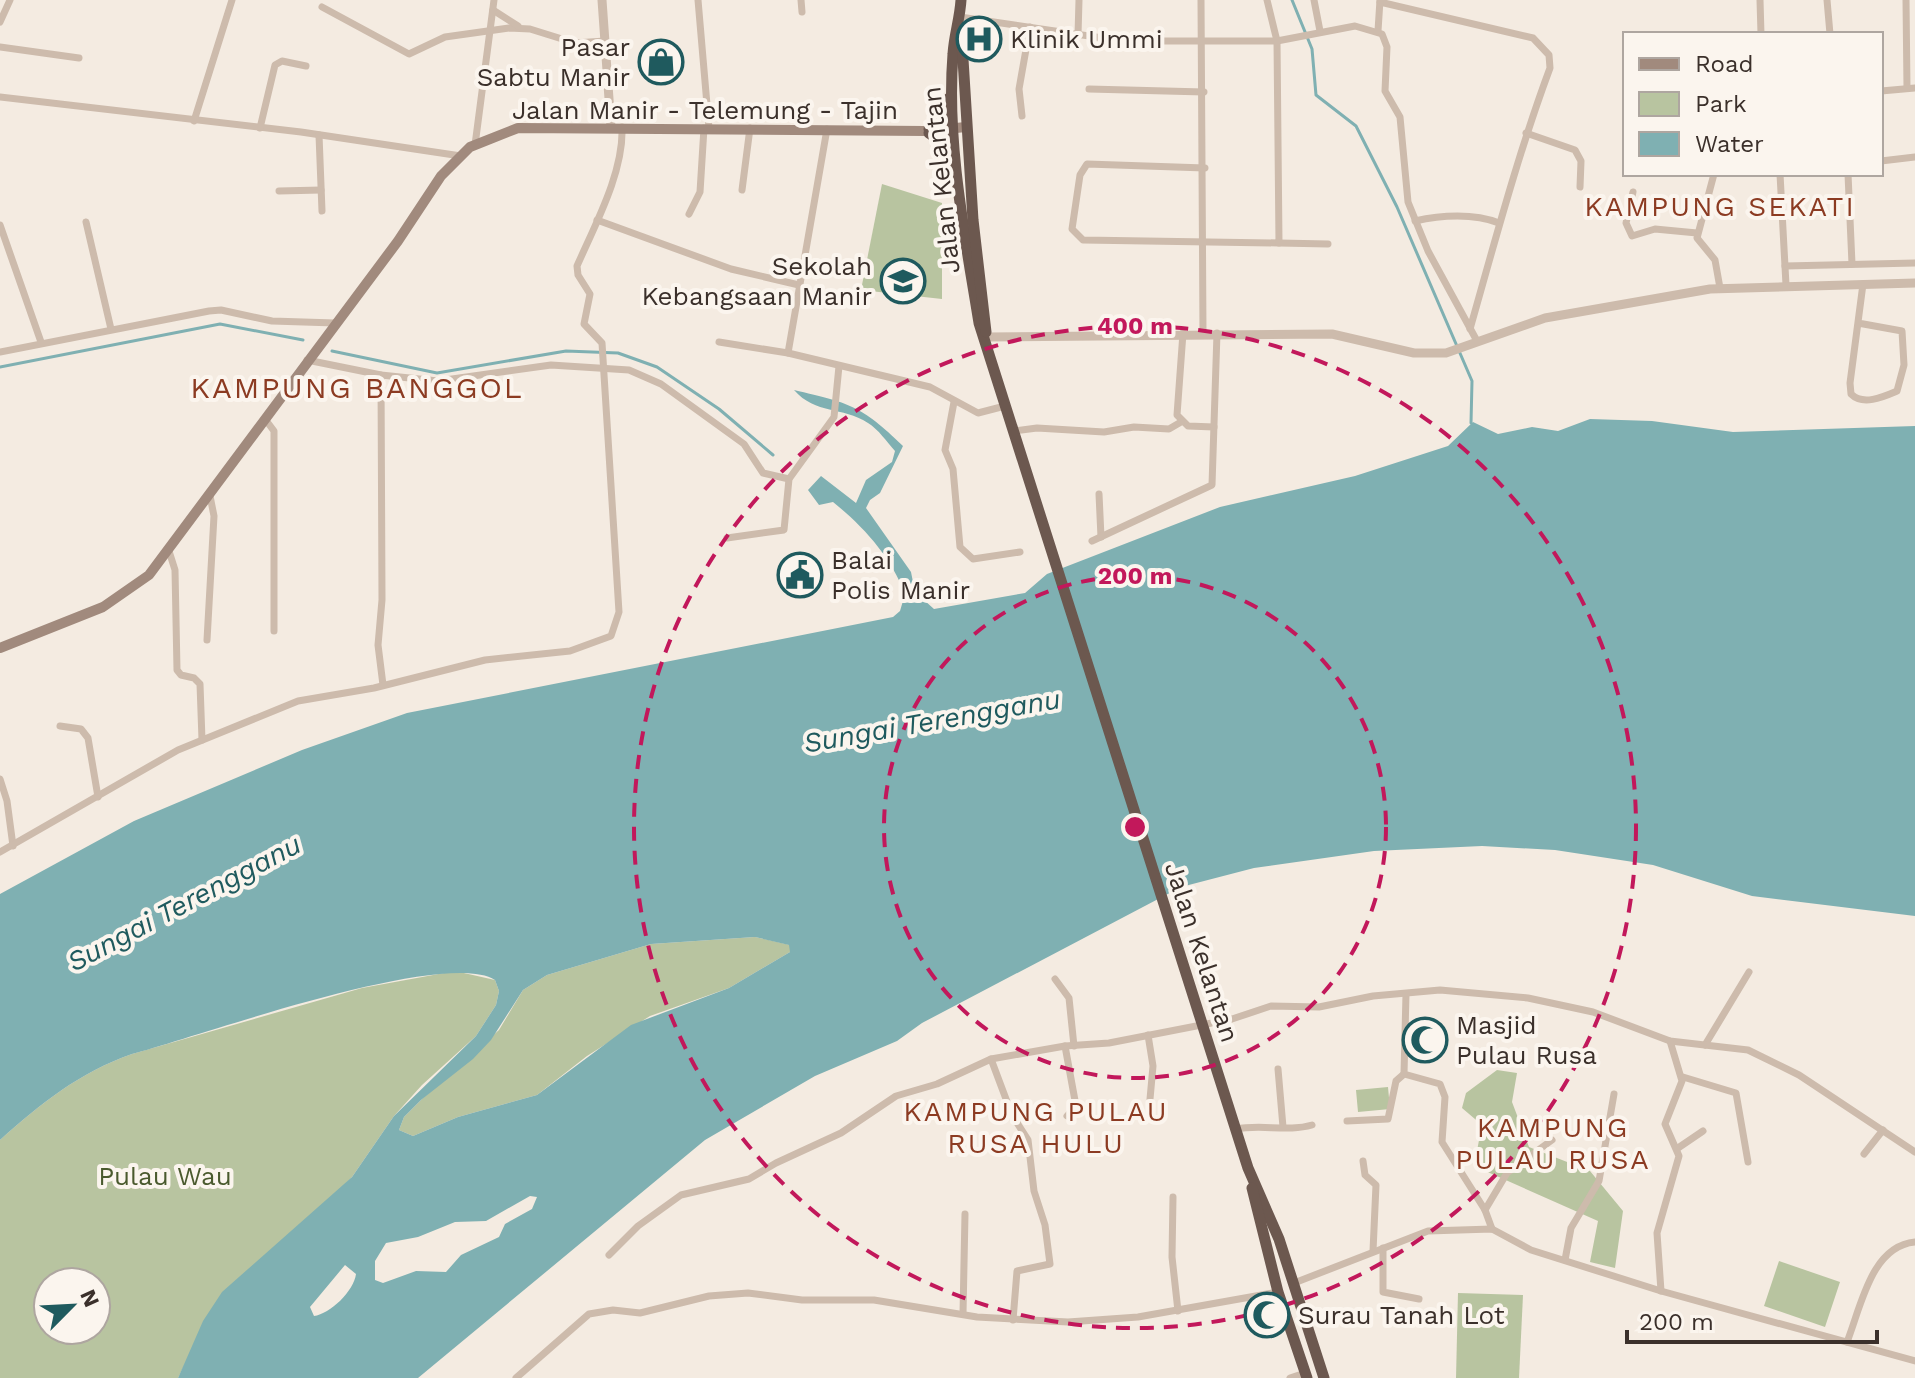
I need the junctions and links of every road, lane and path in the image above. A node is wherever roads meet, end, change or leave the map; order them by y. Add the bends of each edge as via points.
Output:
1 (10, 0) edge
2 (232, 0) edge
3 (494, 0) edge
4 (602, 0) edge
5 (698, 0) edge
6 (801, 0) edge
7 (961, 0) edge
8 (1079, 0) edge
9 (1201, 0) edge
10 (1267, 0) edge
11 (1314, 0) edge
12 (1760, 0) edge
13 (1827, 0) edge
14 (1906, 0) edge
15 (1380, 1) edge
16 (322, 7) dead end
17 (493, 10) junction
18 (802, 12) dead end
19 (960, 17) junction
20 (0, 22) edge
21 (520, 27) junction
22 (1030, 27) junction
23 (1375, 30) junction
24 (489, 31) junction
25 (1317, 32) junction
26 (1761, 32) edge
27 (1830, 32) edge
28 (1078, 35) junction
29 (605, 41) junction
30 (1277, 41) junction
31 (1202, 43) junction
32 (0, 47) edge
33 (79, 58) dead end
34 (306, 66) dead end
35 (952, 84) junction
36 (1911, 88) edge
37 (1089, 89) dead end
38 (1883, 91) edge
39 (1204, 92) junction
40 (0, 97) edge
41 (1022, 116) dead end
42 (194, 121) junction
43 (617, 127) junction
44 (260, 128) junction
45 (706, 128) junction
46 (750, 128) junction
47 (827, 129) junction
48 (961, 130) junction
49 (928, 131) junction
50 (1526, 133) junction
51 (319, 135) junction
52 (475, 145) junction
53 (461, 156) junction
54 (1915, 157) edge
55 (1883, 161) edge
56 (1205, 168) junction
57 (1713, 176) edge
58 (1780, 176) edge
59 (1848, 176) edge
60 (1580, 187) dead end
61 (321, 190) junction
62 (742, 190) dead end
63 (279, 191) dead end
64 (1633, 192) dead end
65 (322, 211) dead end
66 (689, 214) dead end
67 (964, 219) junction
68 (597, 220) junction
69 (1415, 221) junction
70 (86, 222) dead end
71 (1499, 223) junction
72 (0, 225) edge
73 (1697, 233) junction
74 (1279, 243) junction
75 (1203, 244) junction
76 (1328, 244) dead end
77 (1912, 263) edge
78 (1852, 264) junction
79 (1785, 266) junction
80 (1912, 283) edge
81 (1863, 284) junction
82 (799, 285) junction
83 (1786, 285) junction
84 (1715, 289) junction
85 (335, 323) junction
86 (1858, 323) junction
87 (111, 329) junction
88 (1470, 329) junction
89 (1183, 333) junction
90 (1203, 333) junction
91 (1217, 333) junction
92 (986, 337) junction
93 (41, 342) junction
94 (719, 342) dead end
95 (1474, 342) junction
96 (0, 352) edge
97 (788, 353) junction
98 (307, 360) junction
99 (602, 365) junction
100 (839, 366) junction
101 (381, 375) junction
102 (954, 402) junction
103 (1005, 406) junction
104 (265, 419) junction
105 (1181, 422) junction
106 (1214, 427) junction
107 (1014, 431) junction
108 (789, 479) junction
109 (1099, 494) dead end
110 (210, 496) junction
111 (1101, 537) junction
112 (727, 538) dead end
113 (1092, 541) dead end
114 (169, 551) junction
115 (1020, 552) dead end
116 (274, 631) dead end
117 (207, 640) dead end
118 (0, 648) edge
119 (383, 685) junction
120 (60, 726) dead end
121 (202, 740) junction
122 (0, 779) edge
123 (98, 797) junction
124 (13, 846) junction
125 (0, 852) edge
126 (1749, 972) dead end
127 (1055, 979) dead end
128 (1406, 994) junction
129 (1203, 1025) junction
130 (1148, 1035) junction
131 (1670, 1041) junction
132 (1705, 1045) junction
133 (1070, 1046) junction
134 (991, 1059) junction
135 (1278, 1069) dead end
136 (1404, 1074) junction
137 (1683, 1077) junction
138 (1614, 1094) dead end
139 (1150, 1099) dead end
140 (1067, 1116) dead end
141 (1347, 1121) dead end
142 (1312, 1125) dead end
143 (1283, 1127) junction
144 (1236, 1129) junction
145 (1883, 1130) junction
146 (1703, 1131) dead end
147 (1552, 1140) dead end
148 (1678, 1148) junction
149 (1915, 1152) edge
150 (1864, 1154) dead end
151 (1363, 1161) dead end
152 (1748, 1162) dead end
153 (1248, 1168) junction
154 (1173, 1197) dead end
155 (1485, 1210) junction
156 (965, 1214) dead end
157 (1492, 1229) junction
158 (1279, 1239) junction
159 (1915, 1242) edge
160 (1383, 1248) junction
161 (1373, 1251) junction
162 (609, 1255) dead end
163 (1565, 1260) junction
164 (1294, 1283) junction
165 (1661, 1291) junction
166 (1279, 1295) junction
167 (1419, 1299) dead end
168 (1178, 1311) junction
169 (963, 1314) junction
170 (1013, 1320) junction
171 (1847, 1342) junction
172 (1915, 1361) edge
173 (1306, 1375) edge
174 (516, 1378) edge
175 (1290, 1378) edge
176 (1324, 1378) edge

1 - 20 street
2 - 42 street
3 - 17 street
4 - 29 street
5 - 45 street
6 - 18 street
7 - 19 highway, Jalan Kelantan
8 - 28 street
9 - 31 street
10 - 30 street
11 - 25 street
12 - 26 street
13 - 27 street
14 - 36 street
15 - 23 street
15 - 50 street via 1483,23 1543,46 1550,68
16 - 24 street via 409,54 445,37
17 - 21 street
17 - 24 street
19 - 22 street
19 - 35 highway, Jalan Kelantan
19 - 48 highway, Jalan Kelantan
21 - 24 street
21 - 29 street via 563,41
22 - 28 street
22 - 41 street via 1019,89
23 - 25 street via 1355,26
23 - 69 street via 1387,47 1385,91 1400,117 1405,186
24 - 52 street
25 - 30 street
28 - 31 street
29 - 43 street
30 - 31 street
30 - 74 street
31 - 39 street
32 - 33 street
34 - 44 street via 282,61 275,65
35 - 48 highway, Jalan Kelantan
35 - 49 highway via 942,119
36 - 38 street
37 - 39 street
39 - 56 street
40 - 42 street
42 - 44 street
43 - 45 main road, Jalan Manir - Telemung - Tajin
43 - 52 main road, Jalan Manir - Telemung - Tajin via 518,128
43 - 68 street via 623,141
44 - 51 street
45 - 46 main road, Jalan Manir - Telemung - Tajin
45 - 66 street via 700,192
46 - 47 main road, Jalan Manir - Telemung - Tajin
46 - 62 street
47 - 49 main road, Jalan Manir - Telemung - Tajin
47 - 82 street
48 - 49 main road, Jalan Manir - Telemung - Tajin
48 - 67 highway, Jalan Kelantan
48 - 92 highway, Jalan Kelantan
49 - 67 highway via 947,148
50 - 60 street via 1575,150 1581,161
50 - 71 street
51 - 53 street
51 - 61 street
52 - 53 main road, Jalan Manir - Telemung - Tajin
53 - 85 main road, Jalan Manir - Telemung - Tajin
54 - 55 street
56 - 75 street
56 - 75 street via 1087,164 1080,175 1072,229 1083,240
57 - 73 street
58 - 79 street
59 - 78 street
61 - 63 street
61 - 65 street
64 - 73 street via 1626,223 1632,236 1655,229
67 - 92 highway, Jalan Kelantan via 979,323
68 - 82 street via 731,269
68 - 99 street via 577,266 590,294 584,324 602,343
69 - 71 street via 1437,215
69 - 88 street
70 - 87 street
71 - 88 street
72 - 93 street
73 - 84 street via 1715,260
74 - 75 street
74 - 76 street
75 - 90 street
77 - 78 street
77 - 80 street
78 - 79 street
79 - 83 street
80 - 81 street
81 - 83 street
81 - 86 street
82 - 97 street
83 - 84 street
84 - 95 street via 1545,318
85 - 87 street via 272,321 221,310
85 - 98 main road, Jalan Manir - Telemung - Tajin
86 - 86 street via 1851,394 1860,401 1897,391 1904,365 1902,331
87 - 93 street
88 - 95 street
89 - 90 street
89 - 92 street
89 - 105 street via 1177,407
90 - 91 street
91 - 95 street via 1332,334 1414,353 1446,353
91 - 106 street
92 - 103 highway, Jalan Kelantan
93 - 96 street
94 - 97 street
97 - 100 street
98 - 101 street
98 - 104 main road, Jalan Manir - Telemung - Tajin
99 - 101 street via 551,365 438,381
99 - 108 street via 661,384 744,444 763,473
99 - 119 street via 616,630 581,649 485,660
100 - 102 street via 930,387
100 - 108 street via 834,417
101 - 119 street via 378,645
102 - 103 street via 978,413
102 - 115 street via 945,450 953,469 960,547 973,559
103 - 107 highway, Jalan Kelantan
104 - 110 main road, Jalan Manir - Telemung - Tajin
104 - 116 street via 274,431
105 - 106 street
105 - 107 street via 1169,429
106 - 111 street via 1209,489
107 - 129 highway, Jalan Kelantan
108 - 112 street via 784,530
109 - 111 street
110 - 114 main road, Jalan Manir - Telemung - Tajin
110 - 117 street via 214,516
111 - 113 street
114 - 118 main road, Jalan Manir - Telemung - Tajin via 149,575 118,598
114 - 121 street via 175,570 177,670 200,684
119 - 121 street via 298,701
120 - 123 street via 81,729 88,738
121 - 123 street
122 - 124 street
123 - 124 street
124 - 125 street
126 - 132 street
127 - 133 street via 1069,998
128 - 129 street via 1319,1007 1271,1006
128 - 131 street via 1452,990 1528,998 1593,1012
128 - 136 street
129 - 130 street
129 - 144 highway, Jalan Kelantan
130 - 133 street
130 - 139 street via 1153,1066
131 - 132 street
131 - 137 street
132 - 145 street via 1748,1050
133 - 134 street
133 - 140 street via 1076,1106
134 - 162 street via 896,1096 841,1133 749,1179 681,1195
134 - 170 street via 1012,1115 1028,1140 1050,1264 1015,1274
135 - 143 street
136 - 141 street via 1396,1081 1388,1119
136 - 155 street via 1440,1084 1445,1097 1442,1142
137 - 148 street via 1665,1124
137 - 152 street via 1736,1093
138 - 163 street via 1599,1181 1571,1228
142 - 143 street
143 - 144 street via 1258,1124
144 - 153 highway, Jalan Kelantan
145 - 149 street
145 - 150 street
146 - 148 street
147 - 155 street via 1507,1173
148 - 165 street via 1657,1233
151 - 161 street via 1365,1175 1376,1185
153 - 158 highway, Jalan Kelantan
153 - 166 highway, Jalan Kelantan
154 - 168 street
155 - 157 street
156 - 169 street
157 - 160 street via 1428,1231
157 - 163 street via 1531,1250
158 - 164 highway, Jalan Kelantan
158 - 166 highway via 1273,1235 1268,1240
159 - 171 street via 1901,1244 1881,1258
160 - 161 street
160 - 167 street via 1383,1292
161 - 164 street
163 - 165 street
164 - 176 highway, Jalan Kelantan
165 - 171 street
166 - 168 street
166 - 173 highway, Jalan Kelantan
168 - 170 street via 1068,1322
169 - 170 street
169 - 174 street via 874,1300 748,1293 700,1297 640,1313 600,1311 579,1322
171 - 172 street
173 - 175 street

